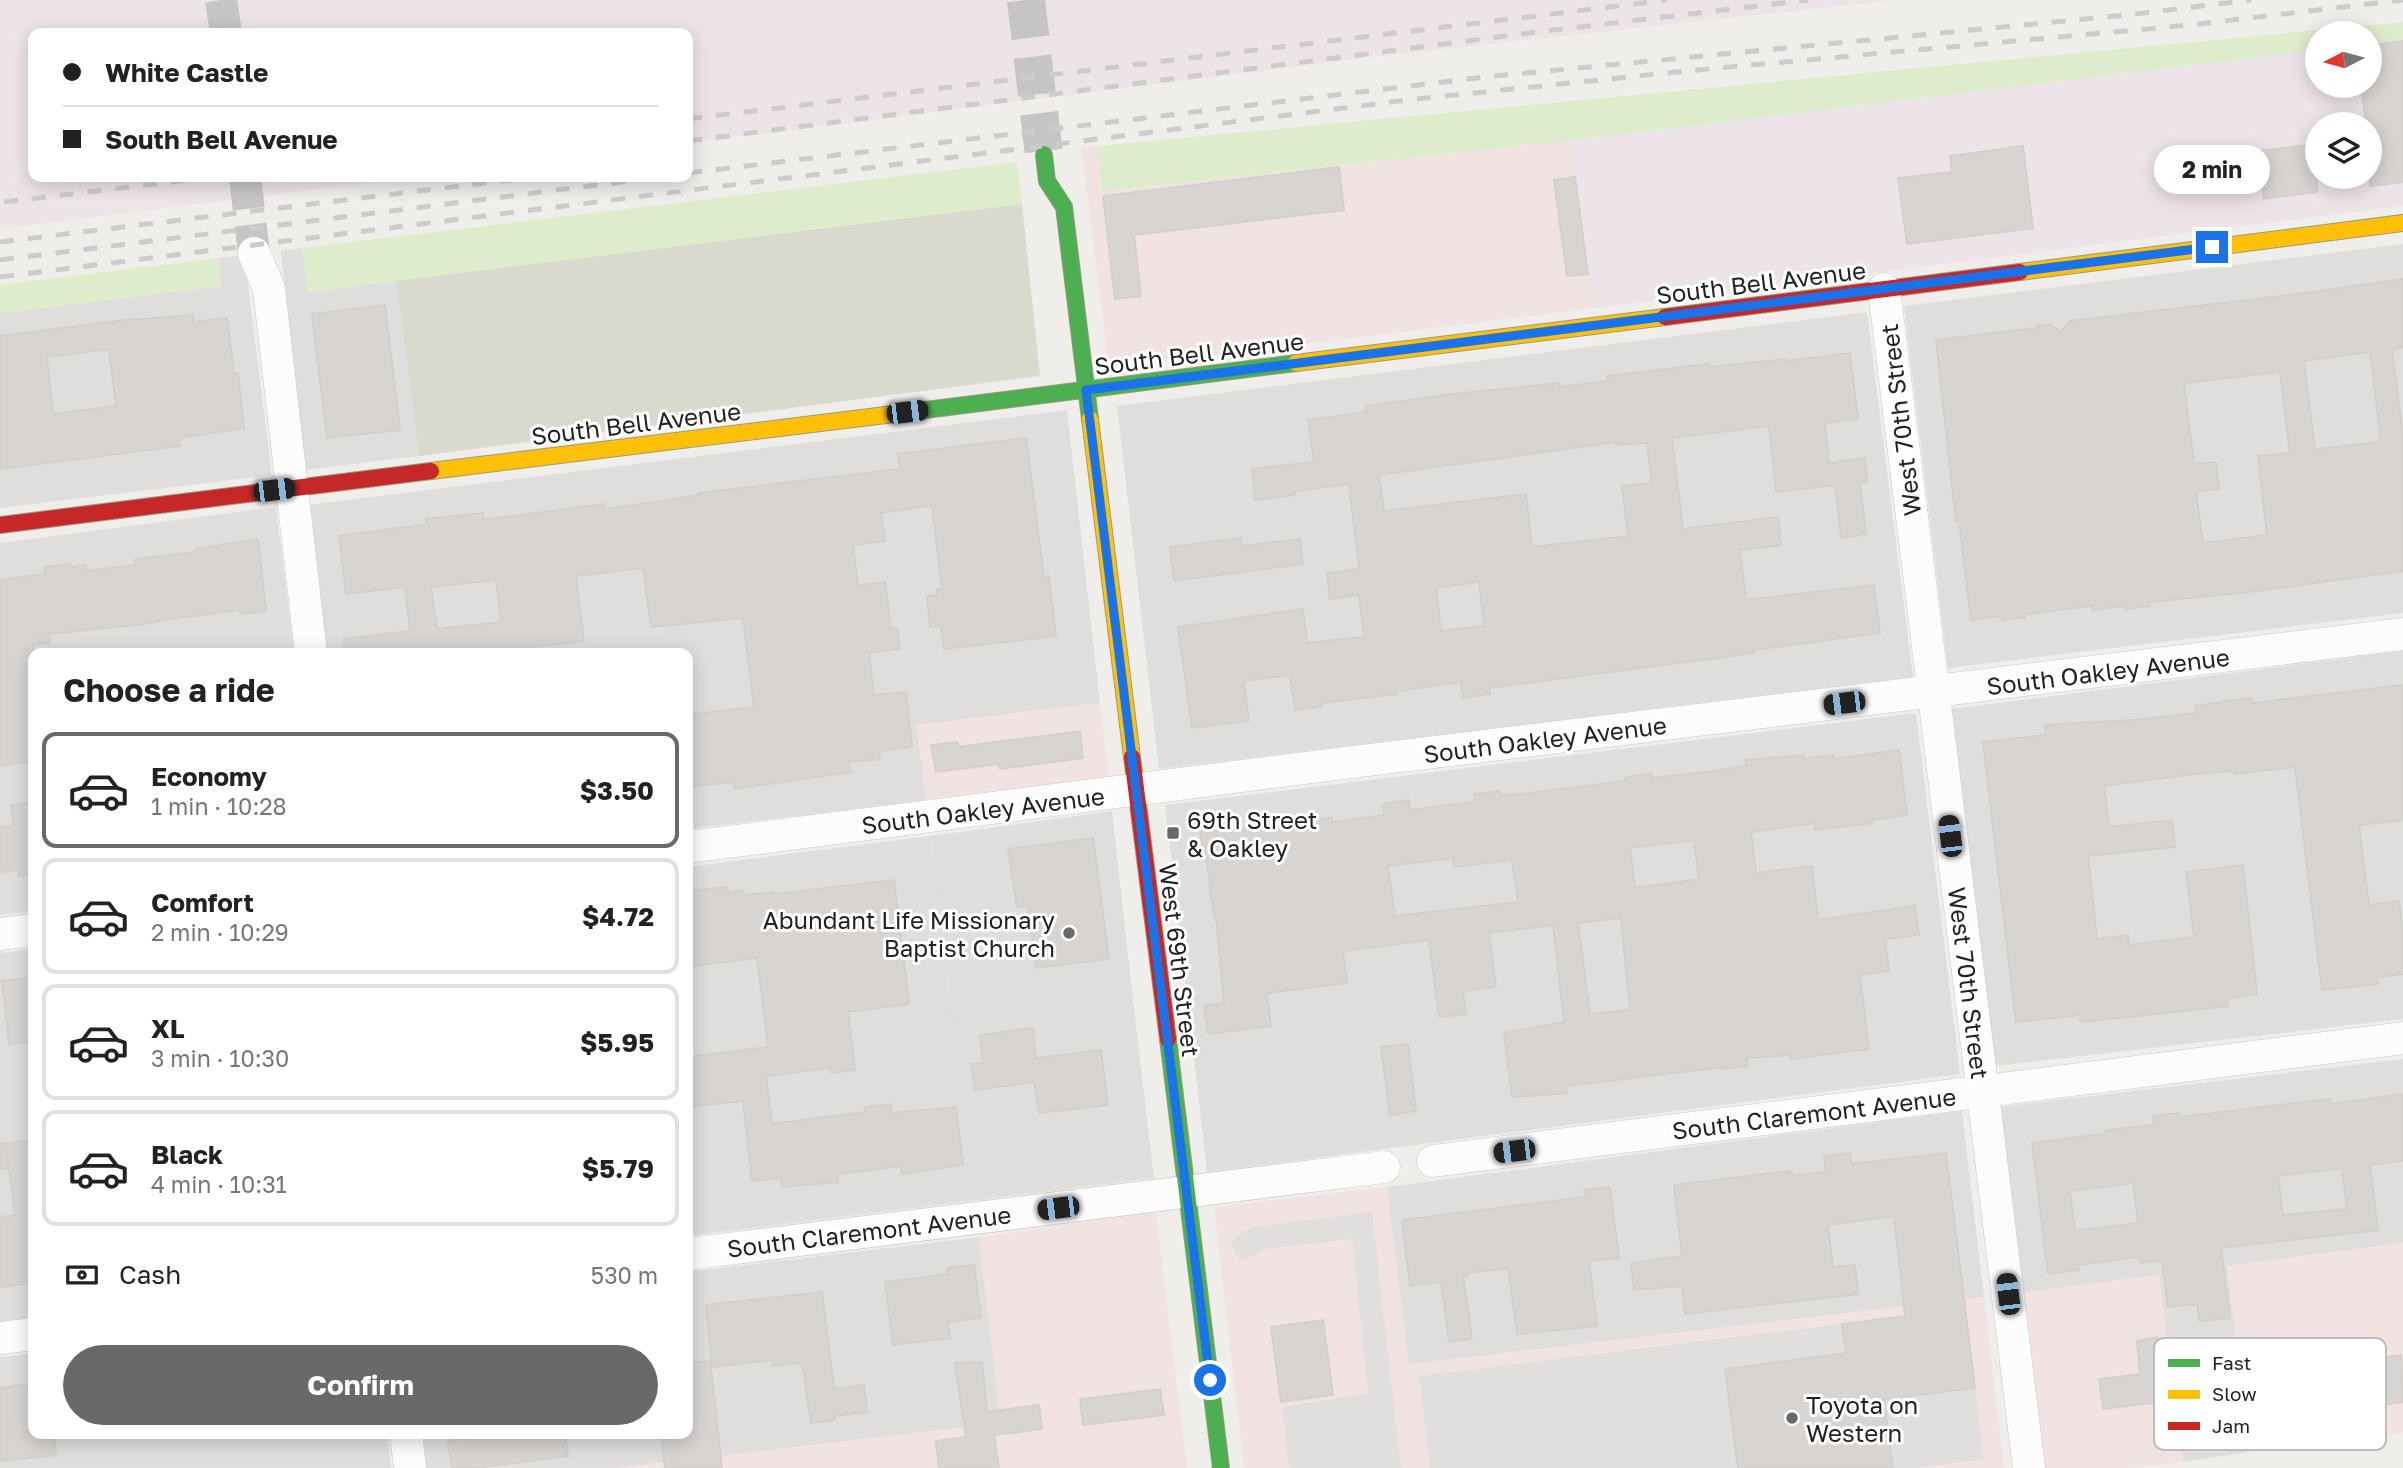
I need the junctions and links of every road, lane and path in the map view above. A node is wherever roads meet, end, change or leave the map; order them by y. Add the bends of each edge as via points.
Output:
1 (1044, 155) tunnel mouth
2 (1070, 187) dead end
3 (1064, 207) junction
4 (2403, 223) edge
5 (265, 251) tunnel mouth
6 (1884, 289) junction
7 (1086, 390) junction
8 (292, 488) junction
9 (0, 525) edge
10 (2403, 634) edge
11 (310, 648) edge
12 (1932, 693) junction
13 (1136, 790) junction
14 (693, 847) edge
15 (28, 931) edge
16 (0, 934) edge
17 (2403, 1038) edge
18 (1982, 1091) junction
19 (1433, 1161) dead end
20 (1384, 1167) dead end
21 (1186, 1192) junction
22 (693, 1253) edge
23 (28, 1335) edge
24 (0, 1338) edge
25 (407, 1439) edge
26 (410, 1468) edge
27 (1221, 1468) edge
28 (2029, 1468) edge

1 - 3 street, West 69th Street via 1047,181
2 - 3 street, West 69th Street
3 - 7 street, West 69th Street
4 - 6 street, South Bell Avenue
5 - 8 street
6 - 7 street, South Bell Avenue
6 - 12 street, West 70th Street
7 - 8 street, South Bell Avenue
7 - 13 street, West 69th Street
8 - 9 street, South Bell Avenue
8 - 11 street
10 - 12 street, South Oakley Avenue
12 - 13 street, South Oakley Avenue
12 - 18 street, West 70th Street
13 - 14 street, South Oakley Avenue
13 - 21 street, West 69th Street
15 - 16 street
17 - 18 street, South Claremont Avenue
18 - 19 street, South Claremont Avenue
18 - 28 street, West 70th Street
20 - 21 street, South Claremont Avenue
21 - 22 street, South Claremont Avenue
21 - 27 street, West 69th Street
23 - 24 street
25 - 26 street

